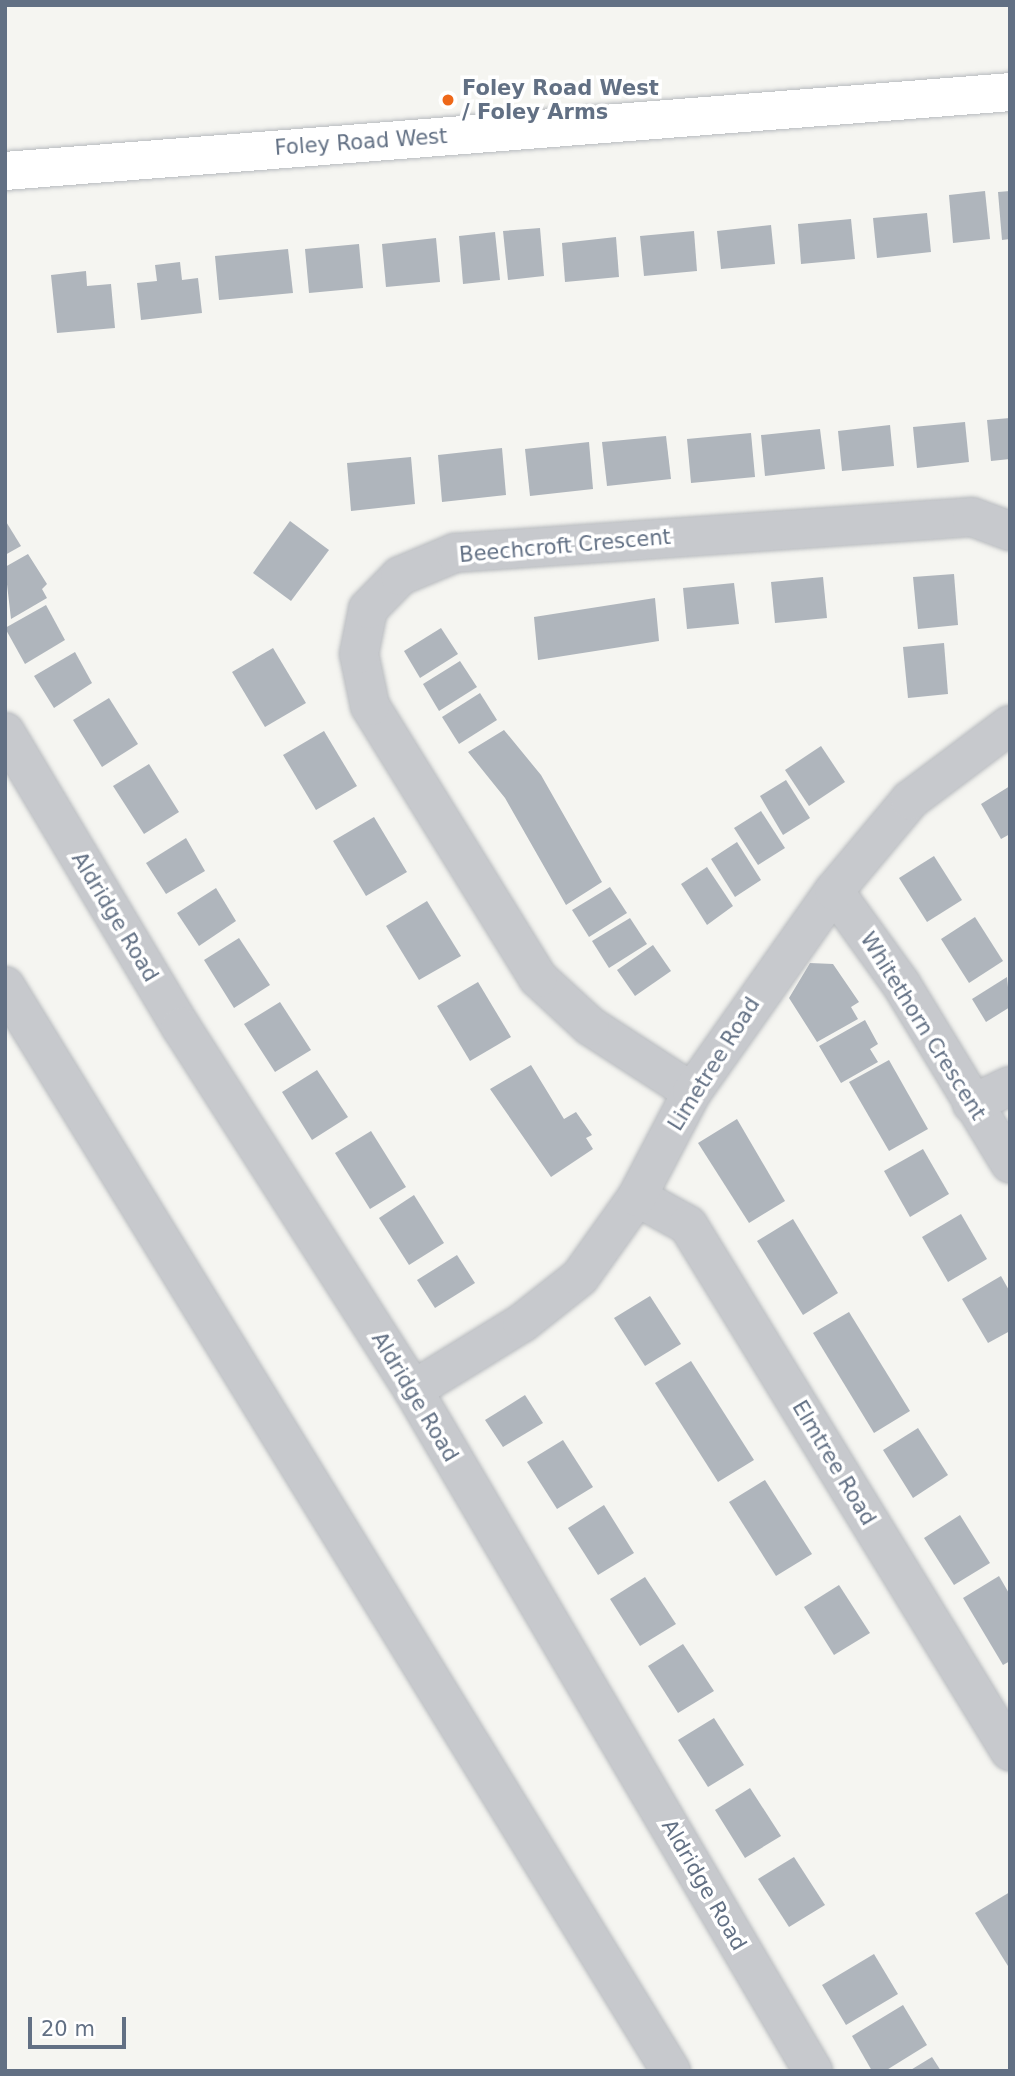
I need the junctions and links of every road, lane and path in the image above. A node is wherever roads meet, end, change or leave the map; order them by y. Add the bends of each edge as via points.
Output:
1 (1010, 92) edge
2 (5, 171) edge
3 (1010, 531) edge
4 (1010, 725) edge
5 (5, 732) edge
6 (834, 891) junction
7 (5, 986) edge
8 (1010, 1086) edge
9 (692, 1093) junction
10 (972, 1104) junction
11 (1010, 1163) edge
12 (637, 1197) junction
13 (413, 1390) junction
14 (1010, 1751) edge
15 (671, 2071) edge
16 (813, 2071) edge

1 - 2 main road, Foley Road West
3 - 9 street, Beechcroft Crescent via 972,517 455,553 400,576 368,609 359,654 370,706 538,978 590,1026
4 - 6 street, Limetree Road via 910,800
5 - 13 street, Aldridge Road via 181,1027
6 - 9 street, Limetree Road
6 - 10 street, Whitethorn Crescent
7 - 15 street
8 - 10 street
9 - 12 street, Limetree Road
10 - 11 street, Whitethorn Crescent
12 - 13 street, Limetree Road via 580,1277 522,1323
12 - 14 street, Elmtree Road via 688,1225
13 - 16 street, Aldridge Road

